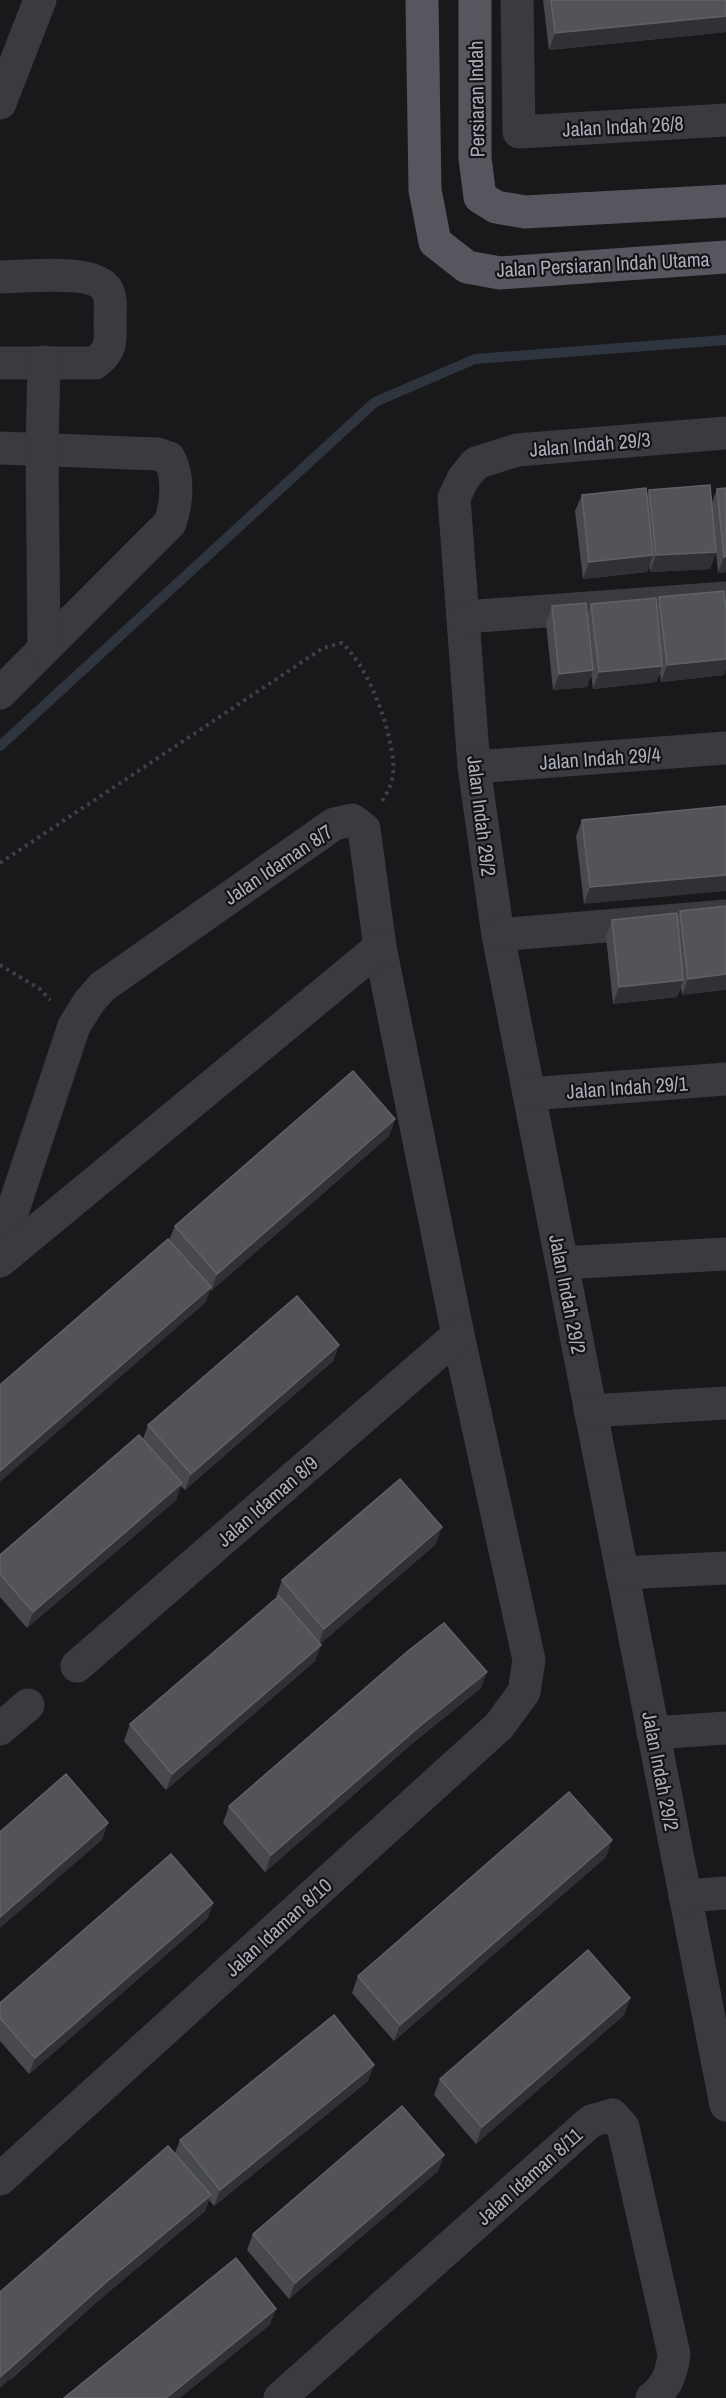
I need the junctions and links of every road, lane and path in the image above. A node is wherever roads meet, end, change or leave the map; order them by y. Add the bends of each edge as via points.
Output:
1 (40, 0) edge
2 (423, 0) edge
3 (475, 0) edge
4 (517, 0) edge
5 (0, 103) edge
6 (726, 120) edge
7 (726, 201) edge
8 (726, 257) edge
9 (0, 277) edge
10 (44, 362) junction
11 (0, 363) edge
12 (726, 433) edge
13 (0, 448) edge
14 (42, 450) junction
15 (463, 479) joint
16 (726, 598) edge
17 (463, 617) junction
18 (44, 649) junction
19 (0, 693) edge
20 (726, 748) edge
21 (474, 767) junction
22 (364, 829) junction
23 (0, 864) edge
24 (726, 916) edge
25 (498, 936) junction
26 (380, 947) junction
27 (0, 965) edge
28 (74, 1026) junction
29 (726, 1079) edge
30 (529, 1094) junction
31 (0, 1249) edge
32 (726, 1254) edge
33 (0, 1261) edge
34 (562, 1263) junction
35 (458, 1335) junction
36 (726, 1403) edge
37 (590, 1411) junction
38 (726, 1568) edge
39 (622, 1573) junction
40 (529, 1660) joint
41 (77, 1666) dead end
42 (28, 1705) dead end
43 (726, 1728) edge
44 (0, 1729) edge
45 (653, 1733) junction
46 (726, 1893) edge
47 (685, 1896) junction
48 (720, 2045) edge
49 (726, 2105) edge
50 (0, 2179) edge
51 (280, 2398) edge
52 (652, 2398) edge

1 - 5 street
2 - 8 main road, Jalan Persiaran Indah Utama via 425,190 435,242 467,267 500,273
3 - 7 main road, Persiaran Indah via 476,158 480,197 496,207 525,212
4 - 6 street, Jalan Indah 26/8 via 519,132
9 - 10 street via 84,277 100,281 109,292 112,344 106,354 95,363
10 - 11 street
10 - 14 street
12 - 15 street, Jalan Indah 29/3 via 517,450 476,463
13 - 14 street
14 - 18 street
14 - 18 street via 157,454 169,458 175,469 170,523
15 - 17 street, Jalan Indah 29/2 via 454,498
16 - 17 street
17 - 21 street, Jalan Indah 29/2
18 - 19 street
20 - 21 street, Jalan Indah 29/4
21 - 25 street, Jalan Indah 29/2
22 - 23 path via 390,789 393,762 378,701 355,655 342,643 323,648
22 - 26 street, Jalan Idaman 8/7
22 - 28 street, Jalan Idaman 8/7 via 352,820 334,824 102,987
24 - 25 street
25 - 30 street, Jalan Indah 29/2
26 - 33 street
26 - 35 street, Jalan Idaman 8/7
27 - 28 path via 40,989
28 - 31 street, Jalan Idaman 8/7
29 - 30 street, Jalan Indah 29/1
30 - 34 street, Jalan Indah 29/2
32 - 34 street
34 - 37 street, Jalan Indah 29/2
35 - 40 street, Jalan Idaman 8/7
35 - 41 street, Jalan Idaman 8/9
36 - 37 street
37 - 39 street, Jalan Indah 29/2
38 - 39 street
39 - 45 street, Jalan Indah 29/2
40 - 50 street, Jalan Idaman 8/10 via 524,1692 499,1726
42 - 44 street
43 - 45 street
45 - 47 street, Jalan Indah 29/2
46 - 47 street
47 - 48 street, Jalan Indah 29/2
48 - 49 street, Jalan Indah 29/2
51 - 52 street, Jalan Idaman 8/11 via 591,2121 612,2115 623,2127 674,2354 667,2381

